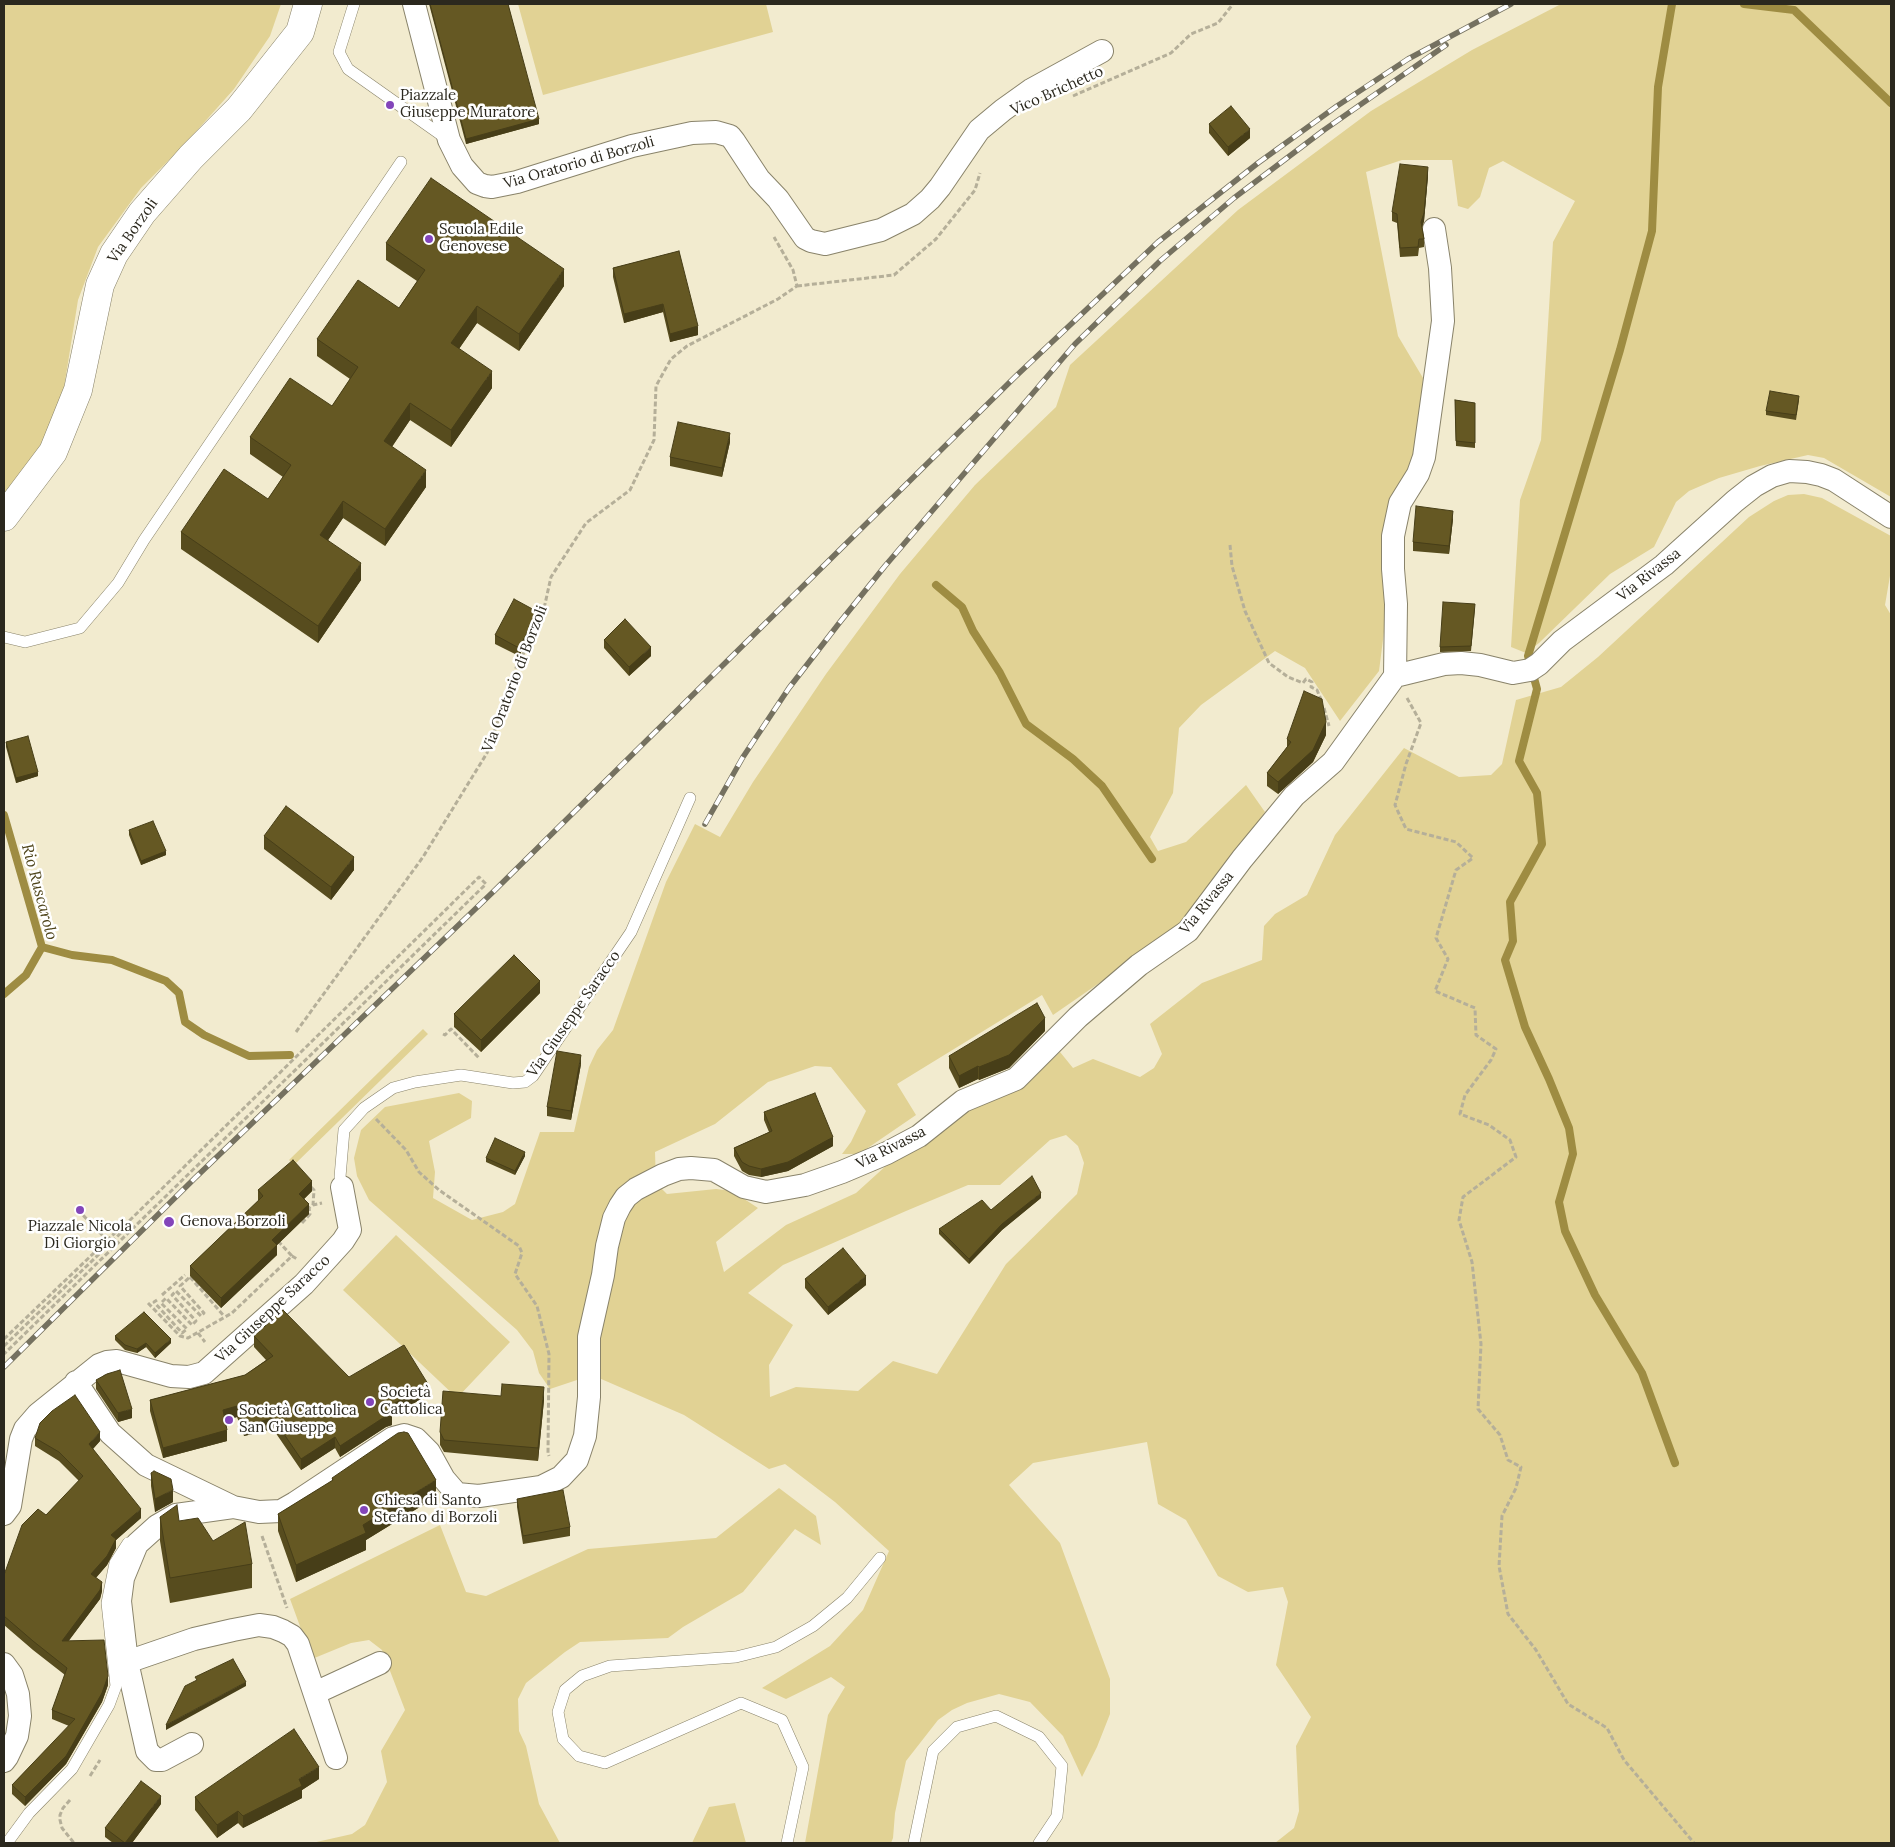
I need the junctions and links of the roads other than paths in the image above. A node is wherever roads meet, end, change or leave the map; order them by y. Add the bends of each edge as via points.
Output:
1 (289, 4) edge
2 (308, 4) edge
3 (354, 4) edge
4 (414, 4) edge
5 (1102, 51) dead end
6 (270, 69) junction
7 (449, 140) junction
8 (401, 162) dead end
9 (1434, 229) dead end
10 (4, 517) edge
11 (1891, 517) edge
12 (4, 637) edge
13 (1395, 676) junction
14 (690, 798) dead end
15 (342, 1187) joint
16 (76, 1382) junction
17 (233, 1507) junction
18 (4, 1514) edge
19 (176, 1515) junction
20 (880, 1558) dead end
21 (127, 1662) junction
22 (380, 1663) dead end
23 (4, 1664) edge
24 (315, 1693) junction
25 (192, 1744) dead end
26 (336, 1758) dead end
27 (4, 1761) edge
28 (7, 1843) edge
29 (786, 1843) edge
30 (914, 1843) edge
31 (1039, 1843) edge

1 - 6 main road
2 - 6 main road, Via Borzoli via 300,32
3 - 7 lane via 339,52 348,69
4 - 7 street, Via Oratorio di Borzoli
5 - 7 street, Via Oratorio di Borzoli via 1031,90 1003,110 980,130 935,193 912,214 881,230 832,243 818,243 805,238 778,199 758,179 734,141 723,133 692,134 632,146 492,187 472,178
6 - 10 main road, Via Borzoli via 239,109 142,213 114,254 100,286 78,390 53,452
8 - 12 lane via 118,583 80,628 25,642
9 - 13 street via 1443,322 1424,457 1418,474 1400,503 1393,536
11 - 13 street, Via Rivassa via 1821,475 1789,472 1772,476 1735,501 1664,565 1562,641 1530,670 1513,673 1461,663
13 - 17 street, Via Rivassa via 1333,762 1294,796 1188,931 1139,965 1078,1017 1016,1079 964,1101 919,1136 887,1153 805,1185 766,1192 744,1187 714,1170 692,1168 663,1174 626,1197 614,1218 589,1337 585,1436 577,1460 561,1477 541,1487 479,1496 457,1494 429,1452 416,1439 404,1435 393,1438 280,1511 259,1512
14 - 15 lane, Via Giuseppe Saracco via 631,932 533,1076 525,1082 461,1075 400,1086 378,1096 344,1130
15 - 16 street, Via Giuseppe Saracco via 350,1230 343,1241 304,1284 204,1373 171,1376 118,1361 99,1365
16 - 17 street via 110,1434 146,1465
16 - 18 street, Via Giuseppe Saracco via 25,1429 10,1506
17 - 19 street
19 - 21 street via 157,1526 137,1544 123,1578 120,1601
19 - 28 lane via 149,1524 130,1539 115,1563 107,1603 116,1686 109,1705 72,1769 30,1813
20 - 29 lane via 847,1598 813,1626 776,1647 736,1657 610,1666 582,1676 565,1690 558,1712 563,1739 579,1756 605,1763 741,1703 782,1720 803,1767
21 - 24 street via 194,1639 259,1625 273,1627 292,1636 298,1644
21 - 25 street via 150,1756 162,1760
22 - 24 street
23 - 27 street via 18,1694 20,1716 17,1736
24 - 26 street
30 - 31 lane via 933,1751 958,1727 996,1716 1039,1737 1062,1766 1057,1816

